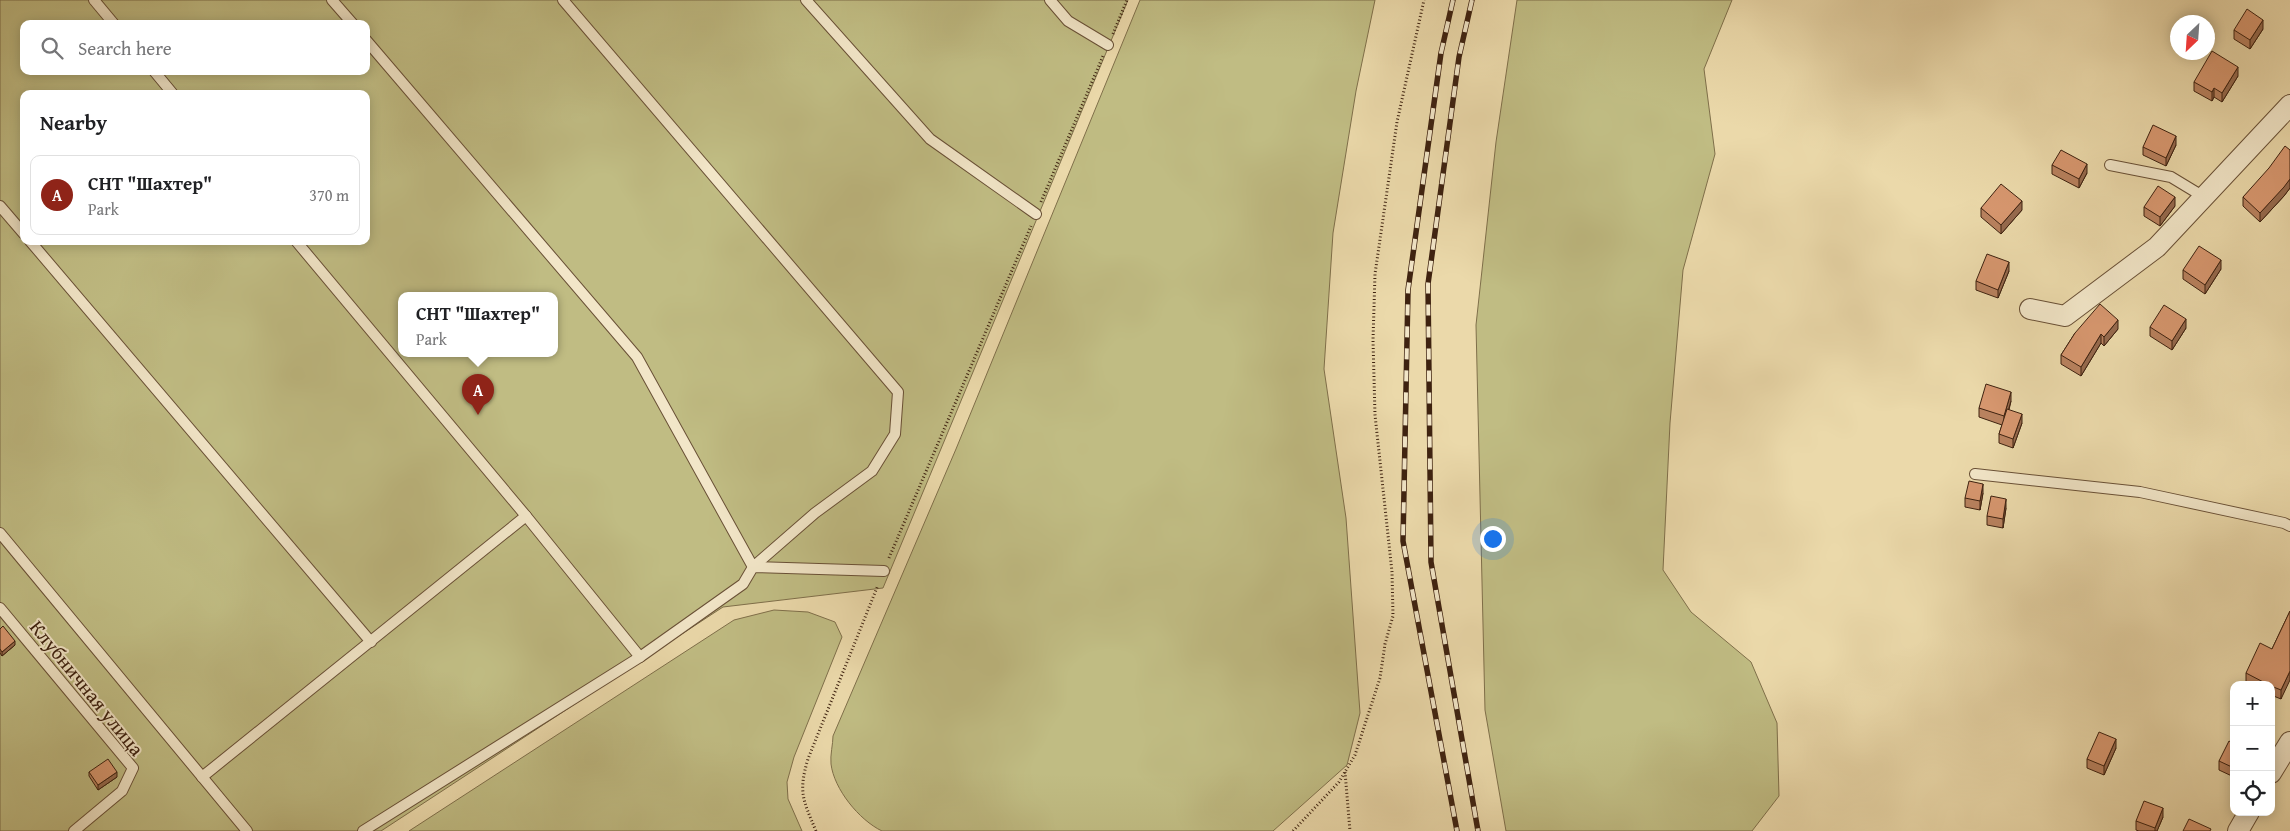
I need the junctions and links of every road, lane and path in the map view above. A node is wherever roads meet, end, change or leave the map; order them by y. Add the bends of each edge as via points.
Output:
1 (94, 0) edge
2 (332, 0) edge
3 (563, 0) edge
4 (806, 0) edge
5 (1050, 0) edge
6 (1127, 0) edge
7 (1424, 0) edge
8 (111, 20) edge
9 (350, 20) edge
10 (370, 45) edge
11 (1108, 45) junction
12 (157, 75) edge
13 (170, 90) edge
14 (2290, 105) edge
15 (2110, 165) dead end
16 (2204, 197) junction
17 (0, 206) edge
18 (1036, 214) junction
19 (20, 229) edge
20 (33, 245) edge
21 (299, 245) edge
22 (2030, 308) dead end
23 (1975, 474) dead end
24 (526, 516) junction
25 (2290, 526) edge
26 (0, 533) edge
27 (753, 567) junction
28 (884, 571) junction
29 (0, 608) edge
30 (370, 642) junction
31 (640, 657) junction
32 (2290, 742) edge
33 (1345, 771) junction
34 (2272, 771) edge
35 (202, 777) junction
36 (2247, 816) edge
37 (74, 831) edge
38 (247, 831) edge
39 (363, 831) edge
40 (816, 831) edge
41 (1293, 831) edge
42 (1350, 831) edge
43 (2238, 831) edge

1 - 8 lane
2 - 9 lane
3 - 27 lane via 898,392 895,434 872,472 815,513
4 - 18 lane via 930,139
5 - 11 lane via 1068,21
6 - 11 path
7 - 33 path via 1397,122 1375,274 1374,415 1392,572 1393,616 1367,721 1355,755
10 - 27 lane via 637,357
11 - 18 path
12 - 13 lane
14 - 16 street
15 - 16 lane via 2171,176
16 - 22 street via 2157,247 2065,316
17 - 19 lane
18 - 28 path
20 - 30 lane
21 - 24 lane
23 - 25 lane via 2140,492
24 - 30 lane
24 - 31 lane
26 - 35 lane
27 - 28 lane
27 - 31 lane via 743,584
28 - 40 path via 802,779 803,798
29 - 37 lane, Клубничная улица via 133,768 122,791
30 - 35 lane
31 - 39 lane
32 - 34 street
33 - 41 path via 1339,782
33 - 42 path
35 - 38 lane
36 - 43 street

